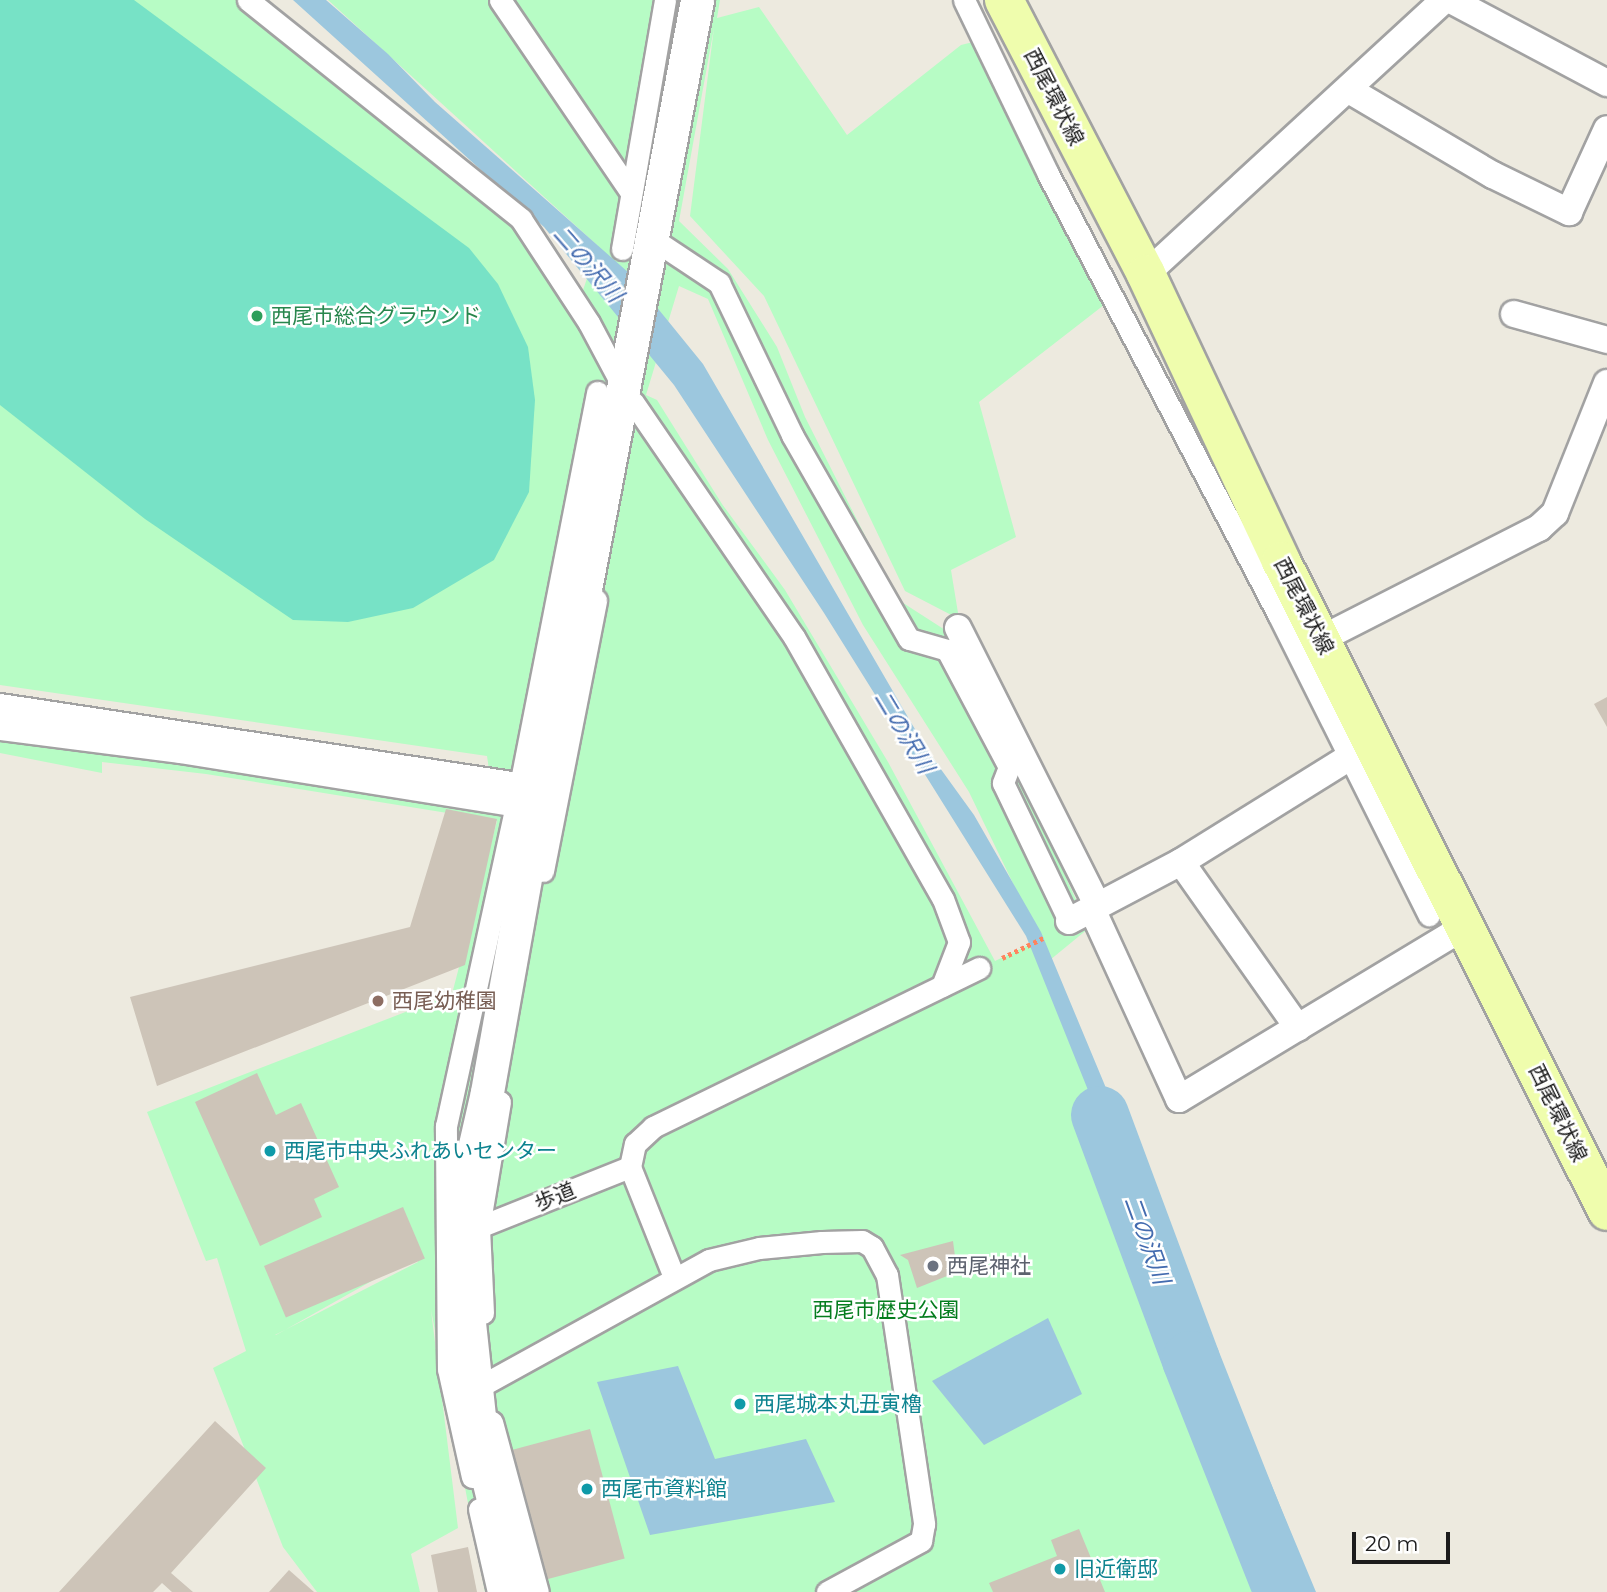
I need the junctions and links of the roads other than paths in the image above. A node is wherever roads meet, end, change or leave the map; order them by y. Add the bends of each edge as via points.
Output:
1 (248, 0) edge
2 (500, 0) edge
3 (665, 0) edge
4 (697, 0) edge
5 (710, 0) edge
6 (964, 0) edge
7 (1004, 0) edge
8 (1444, 0) edge
9 (1451, 0) edge
10 (1607, 83) edge
11 (1349, 90) junction
12 (1607, 130) edge
13 (631, 193) junction
14 (662, 224) junction
15 (621, 248) dead end
16 (1146, 274) junction
17 (1514, 314) dead end
18 (1607, 340) edge
19 (1607, 383) edge
20 (619, 387) junction
21 (623, 450) dead end
22 (958, 628) dead end
23 (1321, 639) junction
24 (0, 707) edge
25 (0, 729) edge
26 (1362, 750) junction
27 (526, 794) junction
28 (1181, 862) junction
29 (1086, 912) junction
30 (1429, 915) dead end
31 (1466, 926) junction
32 (979, 968) road end
33 (942, 986) junction
34 (1298, 1028) junction
35 (630, 1167) junction
36 (1607, 1211) edge
37 (479, 1227) junction
38 (674, 1277) junction
39 (488, 1382) junction
40 (498, 1592) edge
41 (516, 1592) edge
42 (538, 1592) edge
43 (827, 1592) edge

1 - 20 street via 521,219 589,323
2 - 13 street
3 - 13 street
4 - 14 street
5 - 14 street
6 - 26 street via 1048,174
7 - 16 main road, 西尾環状線
8 - 11 street
9 - 10 street
11 - 12 street via 1493,175 1569,212
11 - 16 street
13 - 15 street
14 - 20 street
14 - 29 street via 719,283 792,435 909,639 947,650 1009,767 1003,783
16 - 23 main road, 西尾環状線
17 - 18 street
19 - 23 street via 1555,513 1539,528
20 - 27 street via 585,589
20 - 33 street via 794,637 943,899 959,942
21 - 37 street
22 - 29 street
23 - 26 main road, 西尾環状線
24 - 27 street
25 - 27 street
26 - 28 street
26 - 30 street
26 - 31 main road, 西尾環状線
27 - 40 street via 446,1126 448,1369
27 - 41 street via 458,1219 484,1463
28 - 29 street
28 - 34 street
29 - 34 street via 1179,1100
31 - 34 street
31 - 36 main road, 西尾環状線
32 - 33 street
33 - 35 street via 653,1127 635,1144
35 - 37 street, 歩道
35 - 38 street
37 - 39 street
38 - 39 street
38 - 43 street via 709,1260 759,1248 862,1241 880,1254 887,1275 924,1524 921,1541
39 - 42 street via 492,1422

